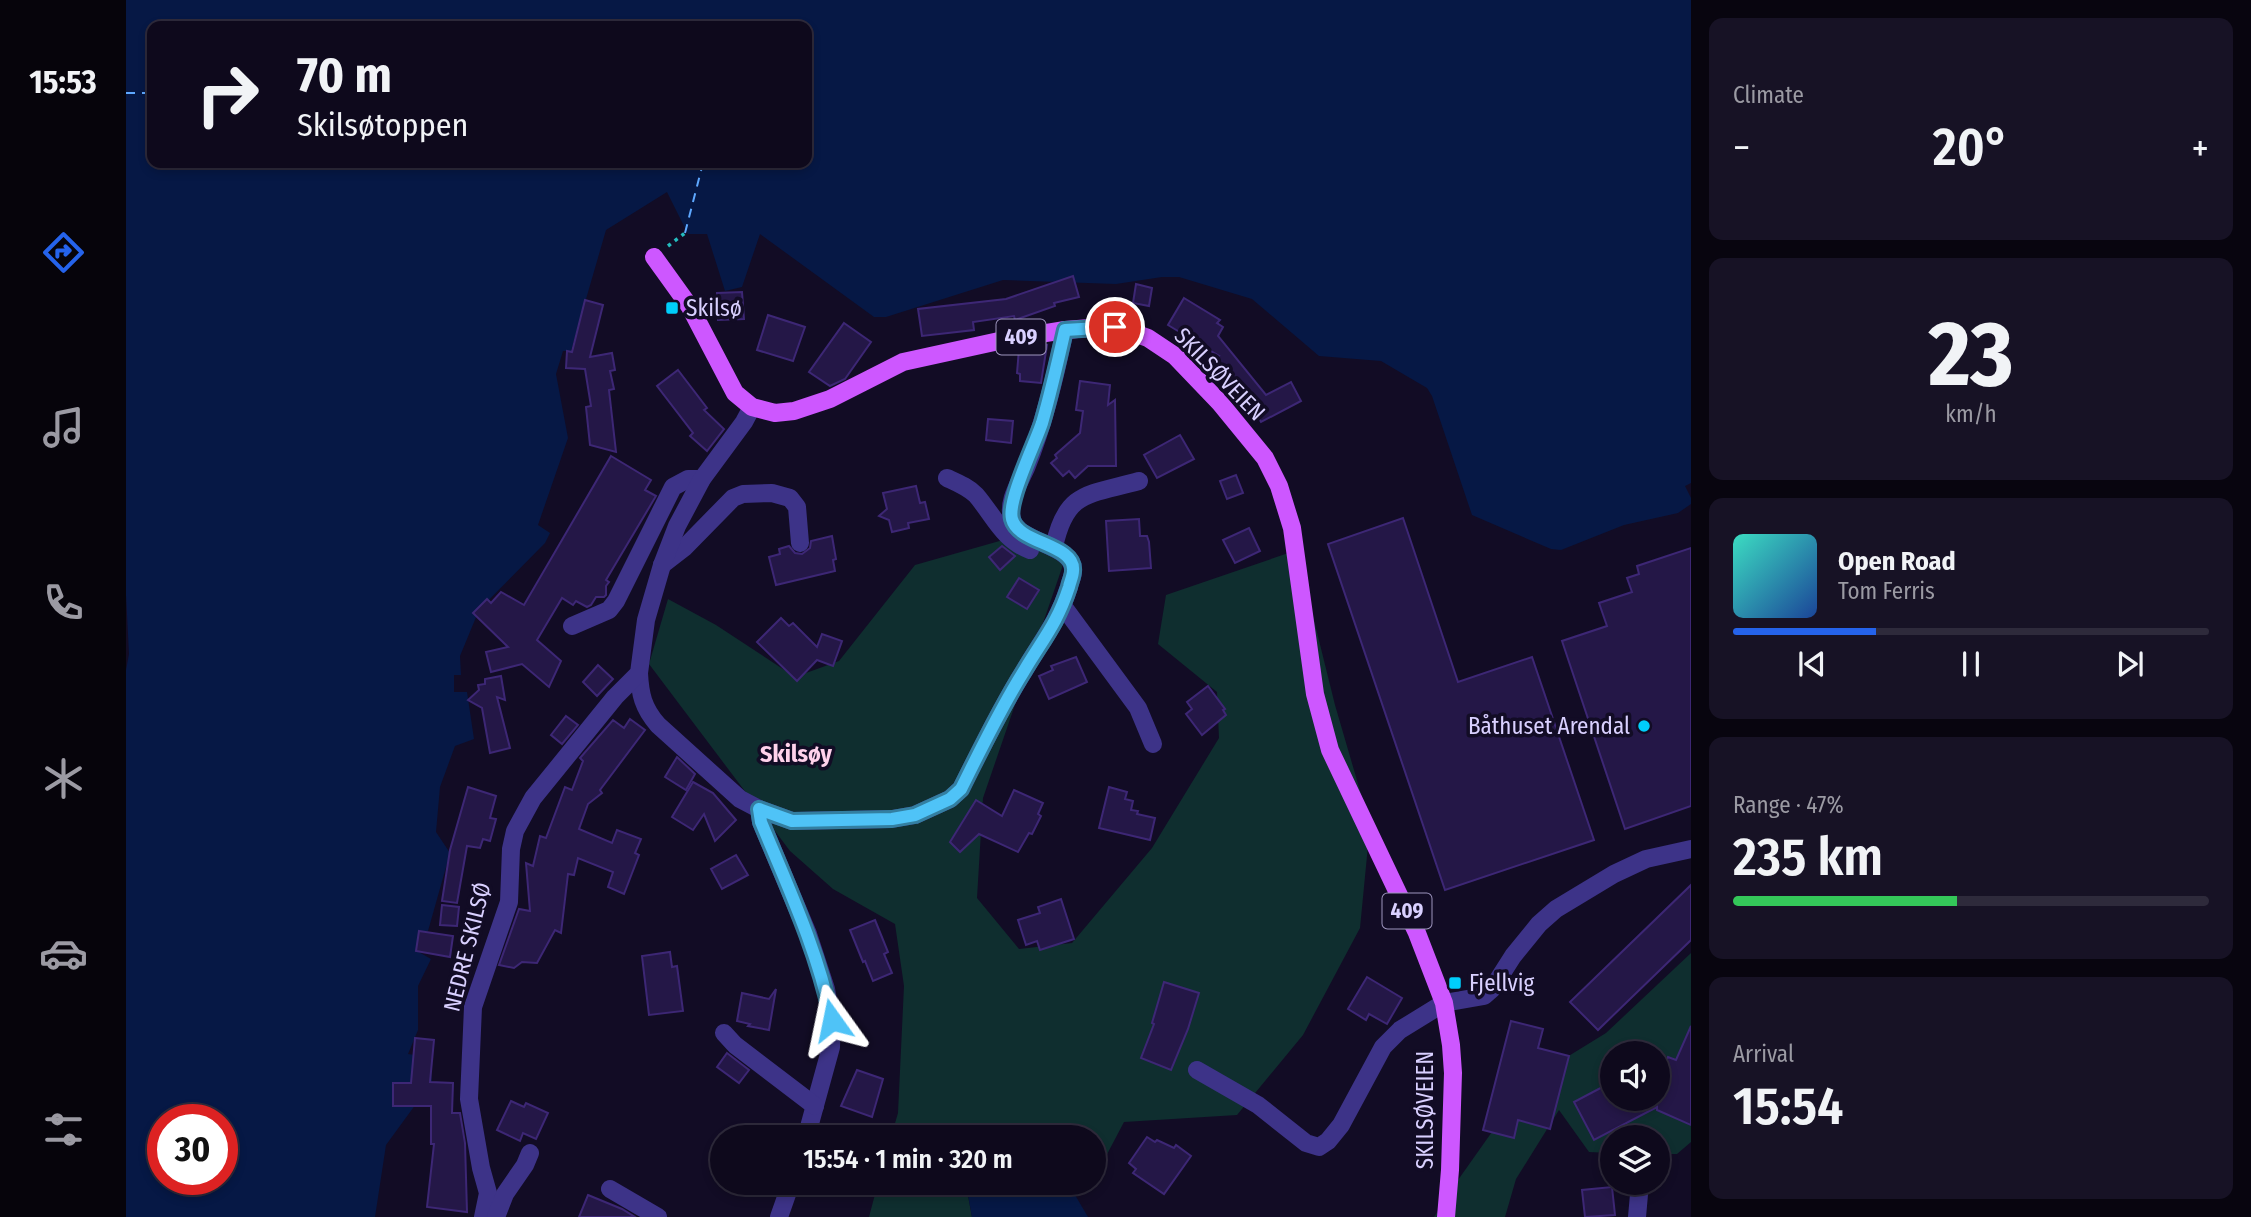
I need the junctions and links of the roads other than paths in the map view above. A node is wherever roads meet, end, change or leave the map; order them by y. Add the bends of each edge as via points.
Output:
1 (654, 257) dead end
2 (1065, 330) junction
3 (752, 407) junction
4 (947, 478) dead end
5 (702, 479) junction
6 (1139, 481) dead end
7 (800, 543) dead end
8 (1054, 547) junction
9 (662, 565) junction
10 (1063, 606) junction
11 (572, 626) dead end
12 (639, 673) junction
13 (1153, 744) dead end
14 (759, 809) junction
15 (1691, 849) edge
16 (1444, 1003) junction
17 (724, 1033) dead end
18 (1197, 1070) dead end
19 (815, 1106) junction
20 (810, 1125) edge
21 (530, 1153) dead end
22 (610, 1189) dead end
23 (786, 1195) edge
24 (1639, 1195) edge
25 (484, 1217) edge
26 (496, 1217) edge
27 (658, 1217) edge
28 (779, 1217) edge
29 (1446, 1217) edge
30 (1637, 1217) edge

1 - 3 main road via 690,307 736,393
2 - 3 main road, SKILSØVEIEN / 409 via 903,362 830,399 793,411 775,413
2 - 8 street via 1042,422 1011,508 1012,521 1020,532
2 - 16 main road, SKILSØVEIEN / 409 via 1115,327 1148,338 1202,384 1265,458 1292,528 1315,694 1330,750 1417,933
3 - 5 street
4 - 8 street via 976,496 1013,542 1038,552
5 - 9 street
5 - 11 street via 673,487 609,610
6 - 8 street via 1072,503 1061,520
7 - 9 street via 797,507 790,498 743,494 725,503
8 - 10 street via 1073,571
9 - 12 street via 646,620
10 - 13 street via 1138,708
10 - 14 street via 961,789 950,799 915,815 892,819 792,821
12 - 14 street via 640,697 649,715 740,799
12 - 25 street, NEDRE SKILSØ via 533,798 514,831 509,902 473,1007 469,1099 488,1193
14 - 19 street via 808,934 832,1020 831,1047
15 - 16 street, SKILSØVEIEN via 1646,859 1556,909 1539,924 1484,996
16 - 18 street, SKILSØVEIEN via 1400,1030 1383,1047 1341,1125 1319,1147 1306,1143 1258,1105
16 - 29 main road, SKILSØVEIEN / 409 via 1452,1073
17 - 19 street
19 - 20 street
21 - 26 street
22 - 27 street
23 - 28 street
24 - 30 street

